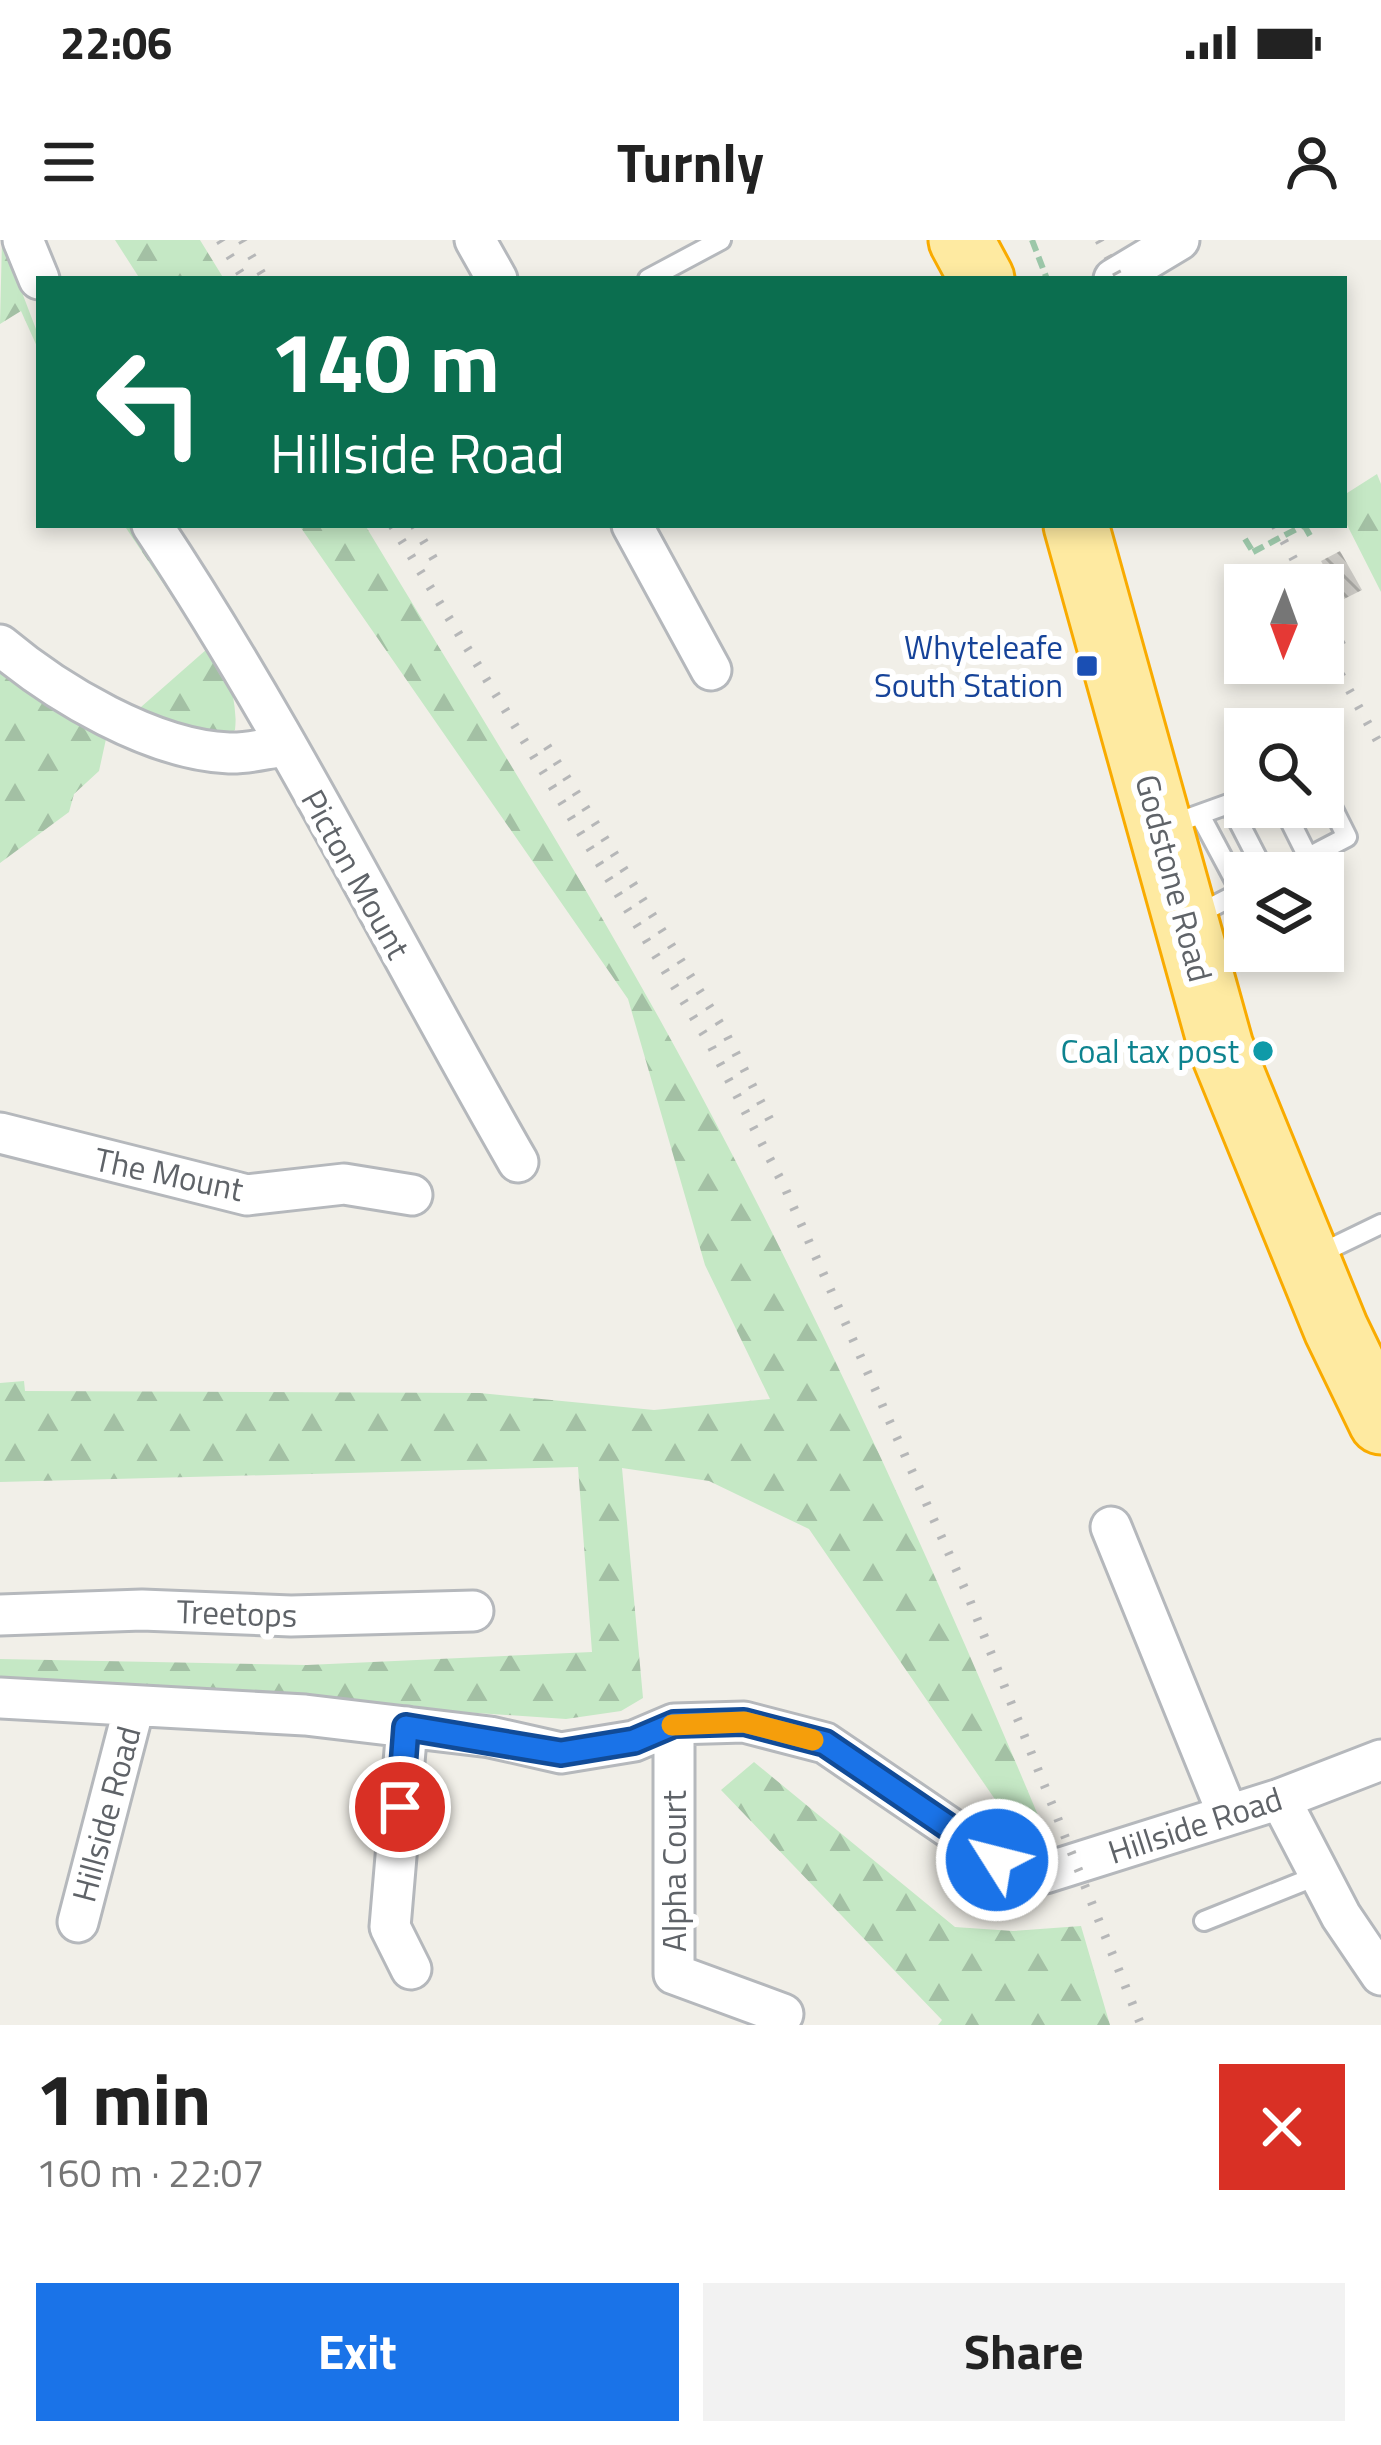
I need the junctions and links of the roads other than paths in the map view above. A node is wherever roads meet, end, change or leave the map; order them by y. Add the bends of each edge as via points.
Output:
1 (23, 240) edge
2 (475, 240) edge
3 (722, 240) edge
4 (961, 240) edge
5 (997, 240) edge
6 (1179, 240) edge
7 (39, 276) edge
8 (495, 276) edge
9 (654, 276) edge
10 (980, 276) edge
11 (1006, 276) edge
12 (1119, 276) edge
13 (154, 528) edge
14 (634, 528) edge
15 (1077, 528) edge
16 (0, 645) edge
17 (711, 670) dead end
18 (285, 746) junction
19 (1224, 807) edge
20 (1180, 823) junction
21 (1343, 828) edge
22 (1318, 852) edge
23 (1224, 870) edge
24 (1224, 901) edge
25 (1186, 920) junction
26 (0, 1133) edge
27 (518, 1162) dead end
28 (412, 1196) dead end
29 (1381, 1224) edge
30 (1308, 1260) junction
31 (1381, 1422) edge
32 (1111, 1528) dead end
33 (473, 1611) dead end
34 (0, 1616) edge
35 (0, 1698) edge
36 (134, 1707) junction
37 (674, 1724) junction
38 (406, 1727) junction
39 (1381, 1760) edge
40 (1280, 1798) junction
41 (1228, 1815) junction
42 (1318, 1875) junction
43 (1204, 1921) dead end
44 (78, 1922) dead end
45 (412, 1969) dead end
46 (1381, 1975) edge
47 (783, 2014) dead end

1 - 7 street
2 - 8 street
3 - 9 lane
4 - 10 highway
5 - 11 highway
6 - 12 street
13 - 18 street, Picton Mount via 247,671
14 - 17 street
15 - 20 highway, Godstone Road
16 - 18 street via 39,678 128,727 228,753
18 - 27 street, Picton Mount
19 - 20 lane
20 - 23 lane
20 - 25 highway, Godstone Road
21 - 22 lane via 1347,837
24 - 25 lane
25 - 30 highway, Godstone Road via 1221,1047
26 - 28 street, The Mount via 248,1195 344,1184
29 - 30 lane
30 - 31 highway, Godstone Road
32 - 41 street
33 - 34 street, Treetops
35 - 36 street, Hillside Road
36 - 38 street, Hillside Road
36 - 44 street, Hillside Road
37 - 38 street, Hillside Road via 634,1741 561,1753
37 - 41 street, Hillside Road via 744,1722 825,1743 1017,1872 1045,1873
37 - 47 street, Alpha Court via 674,1974
38 - 45 street via 390,1927
39 - 40 street, Hillside Road
40 - 41 street, Hillside Road
40 - 42 street
42 - 43 lane
42 - 46 street

